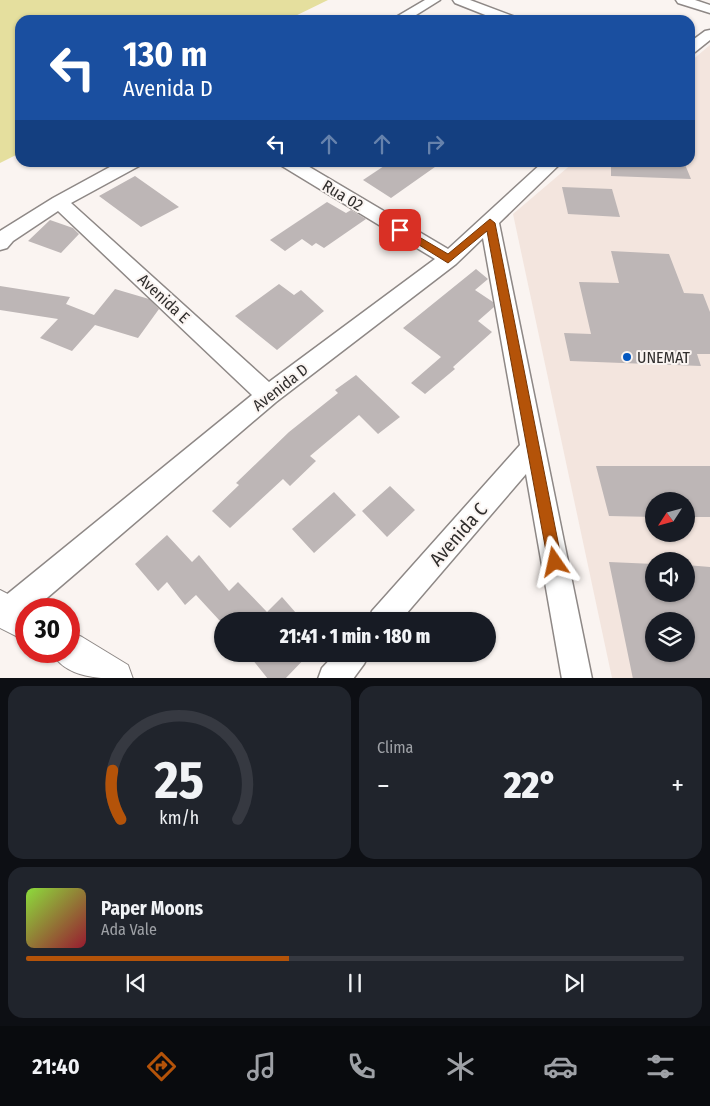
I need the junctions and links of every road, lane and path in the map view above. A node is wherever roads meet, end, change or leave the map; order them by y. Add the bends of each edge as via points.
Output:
1 (434, 0) edge
2 (459, 0) edge
3 (682, 0) edge
4 (710, 9) edge
5 (407, 15) edge
6 (497, 15) edge
7 (710, 34) edge
8 (695, 45) edge
9 (124, 167) edge
10 (296, 167) edge
11 (549, 167) edge
12 (59, 202) junction
13 (490, 223) junction
14 (0, 243) edge
15 (448, 259) junction
16 (268, 395) junction
17 (534, 446) junction
18 (390, 612) edge
19 (11, 614) edge
20 (80, 657) edge
21 (347, 662) edge
22 (114, 678) edge
23 (333, 678) edge
24 (577, 678) edge

1 - 5 street
2 - 6 street
3 - 4 street
7 - 8 street
9 - 12 street
10 - 15 street, Rua 02
11 - 13 street, Avenida D
12 - 14 street
12 - 16 street, Avenida E
13 - 15 street, Avenida D
13 - 17 street
15 - 16 street, Avenida D
16 - 19 street, Avenida D
17 - 18 street, Avenida C
17 - 24 street
20 - 22 main road
21 - 23 street

